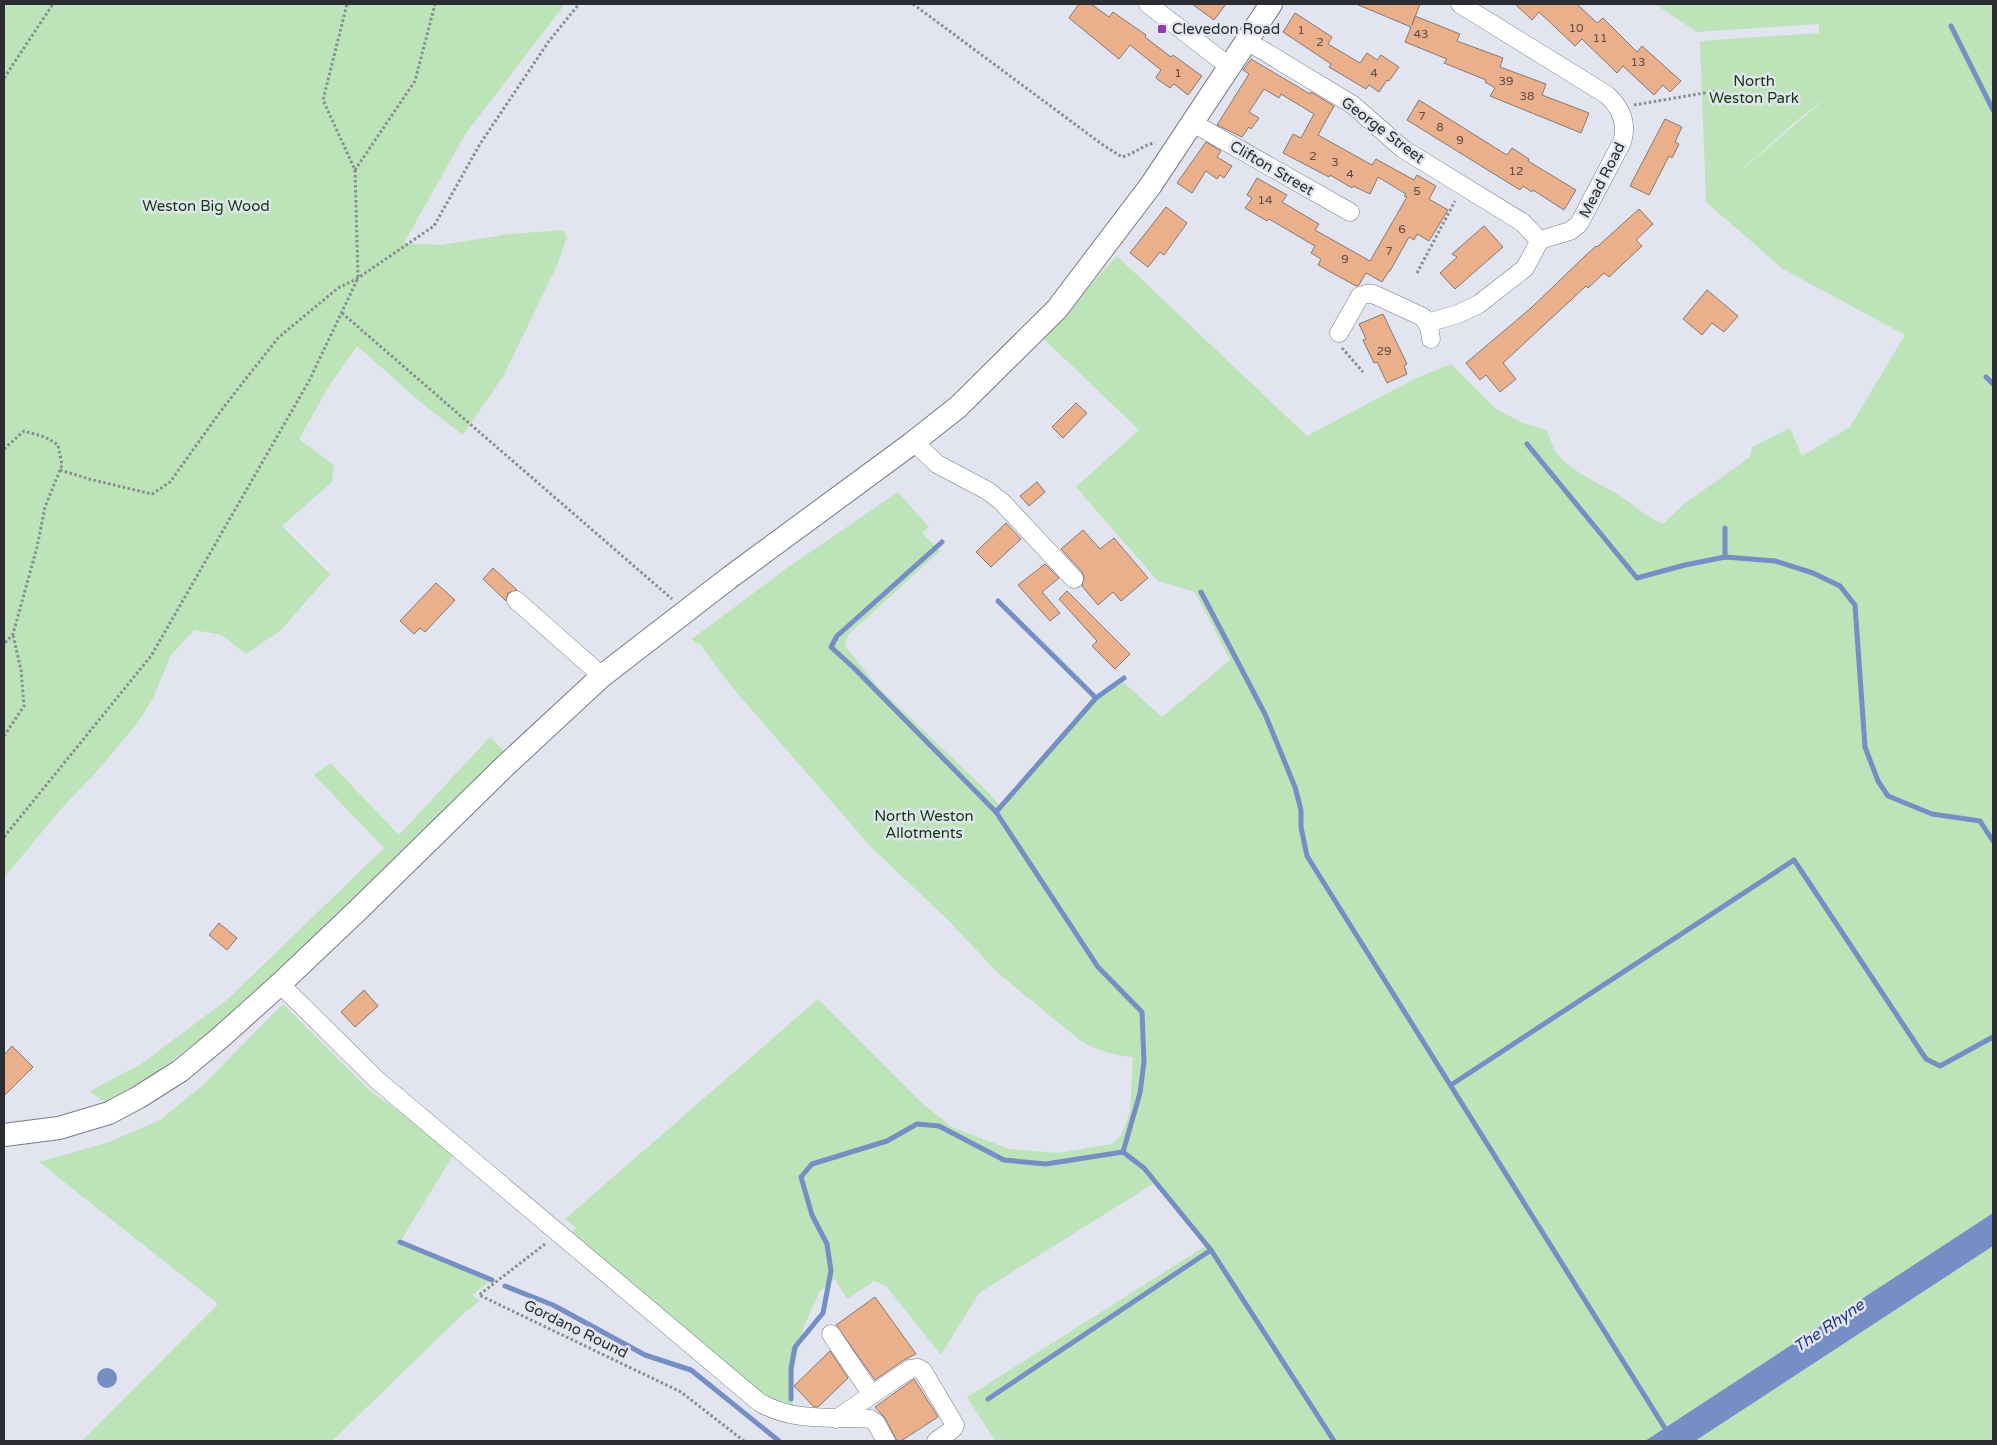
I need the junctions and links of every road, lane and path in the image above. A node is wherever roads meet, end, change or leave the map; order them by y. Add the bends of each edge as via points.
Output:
1 (53, 4) edge
2 (346, 4) edge
3 (435, 4) edge
4 (579, 4) edge
5 (913, 4) edge
6 (1148, 4) edge
7 (1271, 4) edge
8 (1460, 4) edge
9 (1248, 41) junction
10 (1230, 66) junction
11 (4, 78) edge
12 (1716, 91) dead end
13 (1619, 107) junction
14 (1193, 123) junction
15 (1178, 145) junction
16 (355, 170) junction
17 (1464, 185) junction
18 (1353, 213) dead end
19 (1540, 241) junction
20 (1418, 274) dead end
21 (358, 278) junction
22 (342, 313) junction
23 (1339, 333) joint
24 (1363, 372) dead end
25 (914, 442) junction
26 (4, 449) edge
27 (60, 470) junction
28 (1074, 579) dead end
29 (516, 600) dead end
30 (685, 611) junction
31 (13, 634) junction
32 (4, 644) edge
33 (602, 676) junction
34 (4, 736) edge
35 (4, 837) edge
36 (280, 984) junction
37 (4, 1135) edge
38 (558, 1234) junction
39 (832, 1334) dead end
40 (872, 1395) junction
41 (836, 1419) junction
42 (744, 1441) edge
43 (886, 1441) edge
44 (936, 1441) edge

1 - 11 path
2 - 16 path via 323,100
3 - 16 path via 415,81
4 - 21 path via 549,41 480,144 434,226
5 - 15 path via 1122,157 1147,144
6 - 10 street
7 - 9 main road
8 - 13 street via 1607,95
9 - 10 main road
9 - 17 street, George Street via 1353,105 1403,149
10 - 14 main road
12 - 13 path
13 - 19 street, Mead Road via 1624,122 1623,138 1581,221 1570,230
14 - 15 main road
14 - 18 street, Clifton Street
15 - 25 main road via 1057,309 958,407
16 - 21 path
17 - 19 street, George Street via 1522,222
17 - 20 path
19 - 23 street via 1525,268 1479,304 1458,314 1427,326 1373,294 1366,294 1359,298
21 - 22 path
21 - 27 path via 338,288 278,338 170,482 152,494
22 - 30 path
22 - 35 path via 309,381 152,656
23 - 24 path via 1337,341
25 - 28 street via 937,464 1002,502
25 - 30 main road
26 - 27 path via 24,431 45,437 58,445
27 - 31 path via 45,507
29 - 33 street
30 - 33 main road
31 - 32 path
31 - 34 path via 24,706
33 - 36 main road
36 - 37 main road via 180,1071 139,1098 78,1123
36 - 38 street via 377,1080
38 - 41 street via 759,1402 804,1418
38 - 42 path, Gordano Round via 480,1295 681,1392
39 - 40 street
40 - 41 street
40 - 44 street via 911,1368 920,1369 955,1425 953,1430
41 - 43 street via 870,1419

